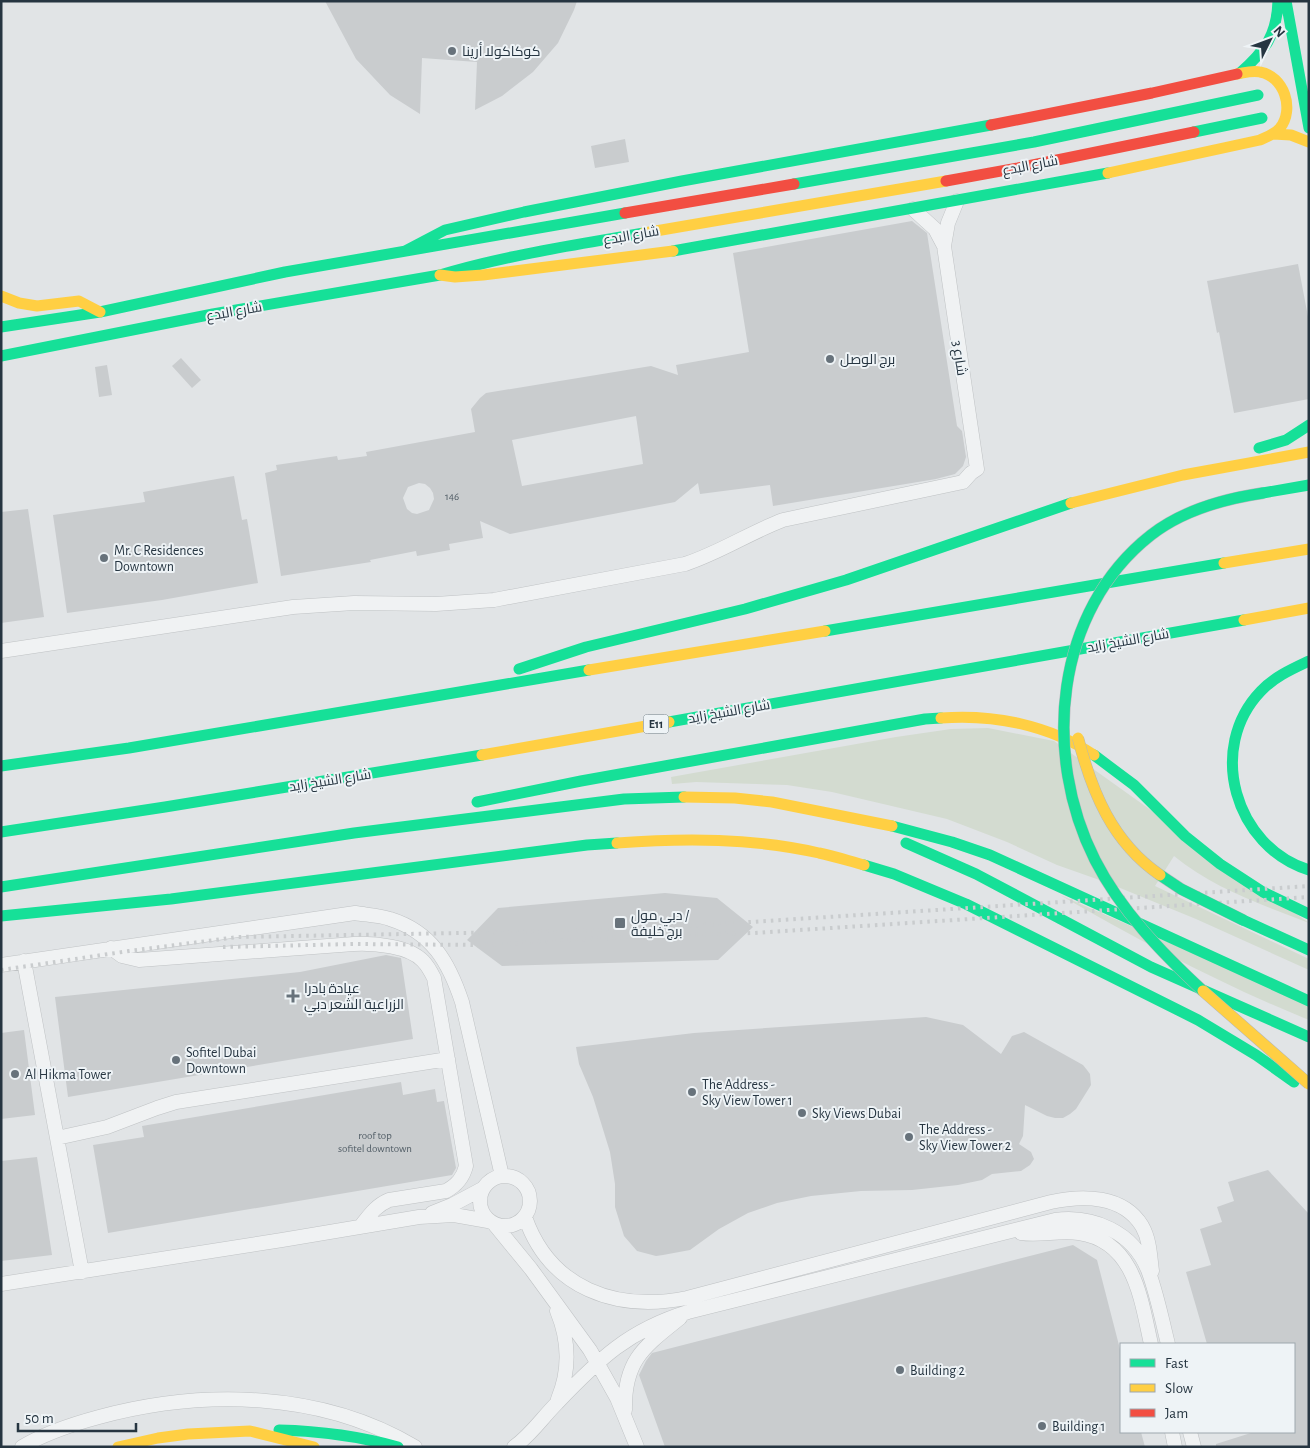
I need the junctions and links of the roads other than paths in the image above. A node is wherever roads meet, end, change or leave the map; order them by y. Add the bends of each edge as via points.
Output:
1 (1278, 1) edge
2 (1286, 1) edge
3 (1240, 73) junction
4 (1258, 95) dead end
5 (1262, 118) dead end
6 (1309, 128) edge
7 (1273, 134) junction
8 (1309, 142) edge
9 (957, 201) junction
10 (913, 209) junction
11 (944, 246) junction
12 (405, 252) junction
13 (440, 275) junction
14 (1, 296) edge
15 (100, 312) junction
16 (1, 327) edge
17 (1, 356) edge
18 (1309, 425) edge
19 (1251, 450) dead end
20 (1309, 452) edge
21 (1233, 454) dead end
22 (1183, 475) junction
23 (1309, 485) edge
24 (1309, 549) edge
25 (1309, 608) edge
26 (1, 652) edge
27 (1309, 661) edge
28 (453, 693) junction
29 (1066, 694) junction
30 (1, 766) edge
31 (467, 804) dead end
32 (419, 814) dead end
33 (838, 816) junction
34 (1, 832) edge
35 (354, 833) junction
36 (1309, 870) edge
37 (1, 887) edge
38 (1309, 914) edge
39 (1, 916) edge
40 (111, 948) junction
41 (1309, 949) edge
42 (24, 961) junction
43 (1, 964) edge
44 (1309, 1001) edge
45 (1309, 1037) edge
46 (448, 1059) junction
47 (1309, 1084) edge
48 (1309, 1093) edge
49 (56, 1138) junction
50 (502, 1176) junction
51 (482, 1189) junction
52 (1051, 1202) junction
53 (419, 1217) junction
54 (525, 1217) junction
55 (1054, 1220) junction
56 (491, 1223) junction
57 (360, 1227) junction
58 (1011, 1231) junction
59 (911, 1239) junction
60 (935, 1250) junction
61 (82, 1272) junction
62 (1, 1284) edge
63 (1154, 1291) junction
64 (548, 1292) junction
65 (688, 1312) junction
66 (1151, 1343) edge
67 (1168, 1343) edge
68 (598, 1362) junction
69 (555, 1404) junction
70 (625, 1416) junction
71 (250, 1431) junction
72 (1172, 1433) edge
73 (1190, 1433) edge
74 (22, 1447) edge
75 (118, 1447) edge
76 (314, 1447) edge
77 (398, 1447) edge
78 (415, 1447) edge
79 (514, 1447) edge
80 (637, 1447) edge
81 (1175, 1447) edge
82 (1194, 1447) edge

1 - 3 main road via 1275,29 1269,44
2 - 6 main road
3 - 7 main road via 1270,75 1284,89 1288,109
3 - 12 main road via 1031,118 596,197 445,230
4 - 12 main road, شارع البدع via 1034,142
5 - 13 main road, شارع البدع via 1018,168 518,255
7 - 8 main road via 1290,134
7 - 9 main road via 1104,174
9 - 10 main road
9 - 11 street, شارع 3 via 948,223
10 - 11 street, شارع 3 via 935,229
10 - 13 main road via 676,251 483,275
11 - 26 street, شارع 3 via 977,469 962,482 783,520 685,564 522,595 465,603 293,606
12 - 15 main road, شارع البدع via 276,274
13 - 17 main road, شارع البدع via 213,314
14 - 15 main road via 37,306 79,302
15 - 16 main road, شارع البدع
18 - 19 main road via 1291,438
20 - 22 main road
21 - 22 main road
22 - 28 main road via 1075,502 897,564 796,595 586,647
23 - 29 main road, bridge via 1215,502 1185,514 1144,540 1120,563 1085,616 1074,646
24 - 28 main road
25 - 34 main road, شارع الشيخ زايد / E11 via 446,761
27 - 36 main road via 1289,670 1263,690 1242,716 1232,752 1232,778 1238,804 1246,820 1266,845 1289,862
28 - 30 main road via 129,748
29 - 41 main road, bridge via 1094,794 1113,827 1137,856 1166,881 1202,901
29 - 47 main road, bridge via 1064,738 1070,788 1087,842 1109,886 1140,929 1177,968
31 - 38 main road via 924,719 961,716 998,719 1043,729 1085,748 1125,777 1211,858 1249,884
32 - 35 main road via 377,822
33 - 35 main road via 754,800 662,797
33 - 44 main road via 900,827 961,844
33 - 45 main road via 950,861 1151,967
35 - 37 main road
39 - 48 main road via 171,899 628,841 695,839 782,846 857,863 930,888 1001,921 1198,1020
40 - 42 street
40 - 46 street via 122,956 139,960 359,944 389,946 414,954 429,968 434,978
40 - 50 street via 355,913 389,918 410,927 443,957 453,977 462,1002
42 - 43 street
42 - 49 street
46 - 49 street via 176,1102 107,1127
46 - 57 street via 465,1158 464,1174 446,1191 382,1203
49 - 61 street
50 - 51 street via 494,1178
50 - 54 street via 518,1180 529,1193 529,1210
51 - 53 street
51 - 56 street via 479,1206
52 - 55 street
52 - 59 street
52 - 63 street via 1083,1197 1112,1203 1129,1211 1142,1228 1149,1247
53 - 56 street via 454,1216
53 - 57 street
54 - 56 street via 506,1227
54 - 59 street via 539,1249 564,1276 596,1293 645,1302 687,1298
55 - 58 street
55 - 63 street via 1095,1222 1121,1235 1141,1256
56 - 64 street
57 - 61 street
58 - 60 street
58 - 66 street via 1080,1233 1110,1246 1131,1271
59 - 60 street
60 - 65 street
61 - 62 street
63 - 67 street
64 - 68 street
64 - 69 street via 562,1323 567,1356 562,1389
65 - 68 street via 643,1330
65 - 70 street via 647,1345 632,1366 624,1392
68 - 69 street
68 - 70 street
69 - 79 street
70 - 80 street
71 - 75 main road via 188,1434
71 - 76 main road
71 - 77 main road via 331,1432
72 - 81 street
73 - 82 street
74 - 78 street via 59,1430 114,1413 171,1402 228,1399 286,1403 333,1412 370,1424

